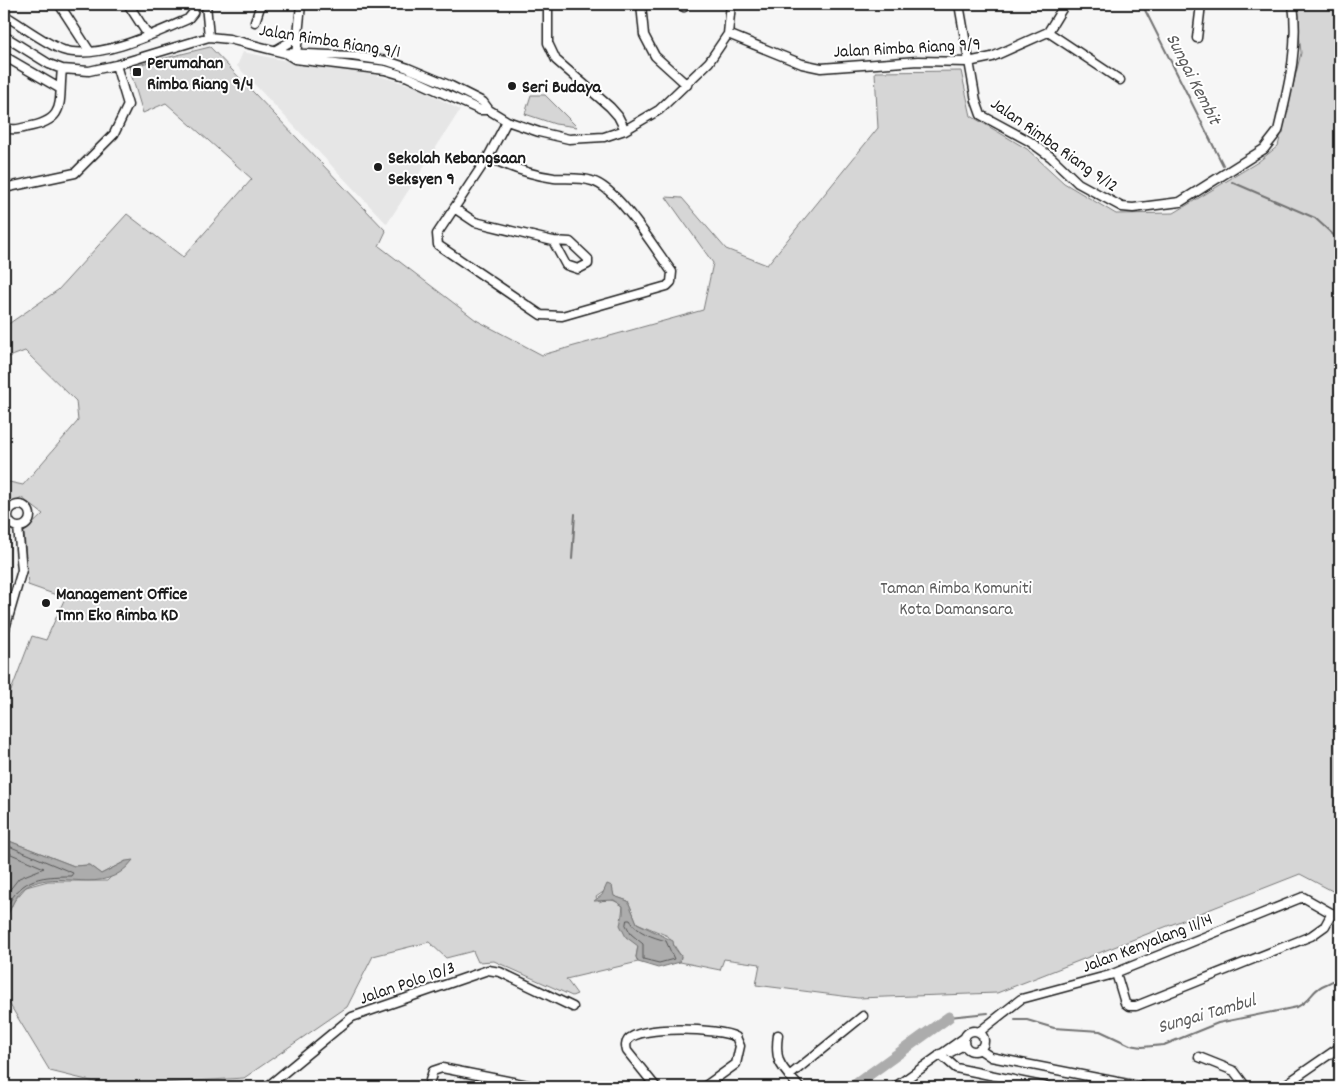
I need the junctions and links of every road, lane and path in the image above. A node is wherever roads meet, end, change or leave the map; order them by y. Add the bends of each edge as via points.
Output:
1 (59, 4) edge
2 (128, 4) edge
3 (195, 4) edge
4 (206, 4) edge
5 (261, 4) edge
6 (301, 4) edge
7 (548, 4) edge
8 (641, 4) edge
9 (731, 4) edge
10 (959, 4) edge
11 (1066, 4) edge
12 (1201, 4) edge
13 (1293, 4) edge
14 (4, 14) edge
15 (255, 22) dead end
16 (1048, 32) junction
17 (298, 34) junction
18 (148, 35) junction
19 (4, 36) edge
20 (732, 36) junction
21 (209, 38) junction
22 (1197, 38) dead end
23 (276, 50) junction
24 (90, 52) junction
25 (313, 53) junction
26 (296, 55) junction
27 (4, 56) edge
28 (968, 62) junction
29 (116, 65) junction
30 (62, 69) junction
31 (1120, 80) dead end
32 (687, 85) junction
33 (451, 86) junction
34 (59, 88) junction
35 (447, 94) junction
36 (489, 110) junction
37 (507, 120) junction
38 (4, 127) edge
39 (625, 130) junction
40 (488, 157) junction
41 (4, 188) edge
42 (454, 208) junction
43 (553, 241) junction
44 (18, 527) dead end
45 (4, 632) edge
46 (1332, 913) junction
47 (1340, 918) edge
48 (1116, 973) junction
49 (573, 1007) dead end
50 (863, 1016) dead end
51 (979, 1032) junction
52 (778, 1035) dead end
53 (964, 1041) junction
54 (1340, 1047) edge
55 (979, 1050) junction
56 (941, 1056) junction
57 (1199, 1057) dead end
58 (789, 1076) junction
59 (266, 1087) edge
60 (428, 1087) edge
61 (538, 1087) edge
62 (656, 1087) edge
63 (704, 1087) edge
64 (799, 1087) edge
65 (895, 1087) edge
66 (904, 1087) edge
67 (1047, 1087) edge
68 (1143, 1087) edge
69 (1246, 1087) edge
70 (1282, 1087) edge

1 - 24 street
2 - 18 street
3 - 18 street via 188,19
4 - 21 street
5 - 15 street
6 - 17 street
7 - 39 street via 548,43 556,60 610,107
8 - 32 street via 644,35 655,56
9 - 20 street, Jalan Rimba Riang 9/1
10 - 28 street, Jalan Rimba Riang 9/12
11 - 16 street
12 - 22 street
13 - 28 street, Jalan Rimba Riang 9/12 via 1294,58 1278,130 1272,141 1180,202 1168,205 1133,208 1116,205 1078,183 1051,157 1029,142 986,119 978,110
14 - 24 street via 63,50
16 - 28 street, Jalan Rimba Riang 9/9 via 992,57
16 - 31 street
17 - 23 street
17 - 25 street via 305,48
17 - 26 street
18 - 24 street via 114,48
19 - 30 street, Jalan Rimba Riang 9/1
20 - 28 street, Jalan Rimba Riang 9/9 via 802,64 821,68 918,61
20 - 32 street, Jalan Rimba Riang 9/1
21 - 23 street, Jalan Rimba Riang 9/1 via 229,39
21 - 29 street, Jalan Rimba Riang 9/1
23 - 26 street, Jalan Rimba Riang 9/1
25 - 26 street, Jalan Rimba Riang 9/1
25 - 33 street, Jalan Rimba Riang 9/1 via 387,61
26 - 35 street via 385,70
27 - 34 street
29 - 30 street, Jalan Rimba Riang 9/1 via 88,71
29 - 41 street via 128,105 114,134 74,173
30 - 34 street
32 - 39 street, Jalan Rimba Riang 9/1 via 659,110
33 - 35 street
33 - 36 street, Jalan Rimba Riang 9/1 via 483,102
34 - 38 street via 60,106 45,124 14,130
35 - 36 street via 480,110
36 - 37 street, Jalan Rimba Riang 9/1
37 - 39 street, Jalan Rimba Riang 9/1 via 569,139 604,137
37 - 40 street
40 - 42 street
40 - 42 street via 551,178 598,183 629,212 672,272 671,282 667,286 562,316 541,314 438,246 437,234
42 - 43 street via 474,222
43 - 43 street via 570,242 588,259 588,264 578,269 566,265
44 - 45 street via 22,570
46 - 47 street
46 - 48 street, Jalan Kenyalang 11/14 via 1303,897
46 - 48 street via 1325,926 1311,936 1136,1006 1125,1003
48 - 51 street, Jalan Kenyalang 11/14 via 1021,999
49 - 59 street, Jalan Polo 10/3 via 500,972 488,970 352,1016
50 - 58 street
51 - 53 street via 969,1032
51 - 55 street via 984,1041
52 - 58 street via 776,1058
53 - 55 street via 971,1050
53 - 56 street
54 - 70 street
55 - 68 street via 991,1057
56 - 65 street
56 - 66 street
56 - 67 street via 956,1068
57 - 69 street via 1234,1071
58 - 64 street
60 - 61 street via 433,1071 442,1068
62 - 63 street via 626,1045 639,1033 699,1029 736,1037 740,1046 736,1064

